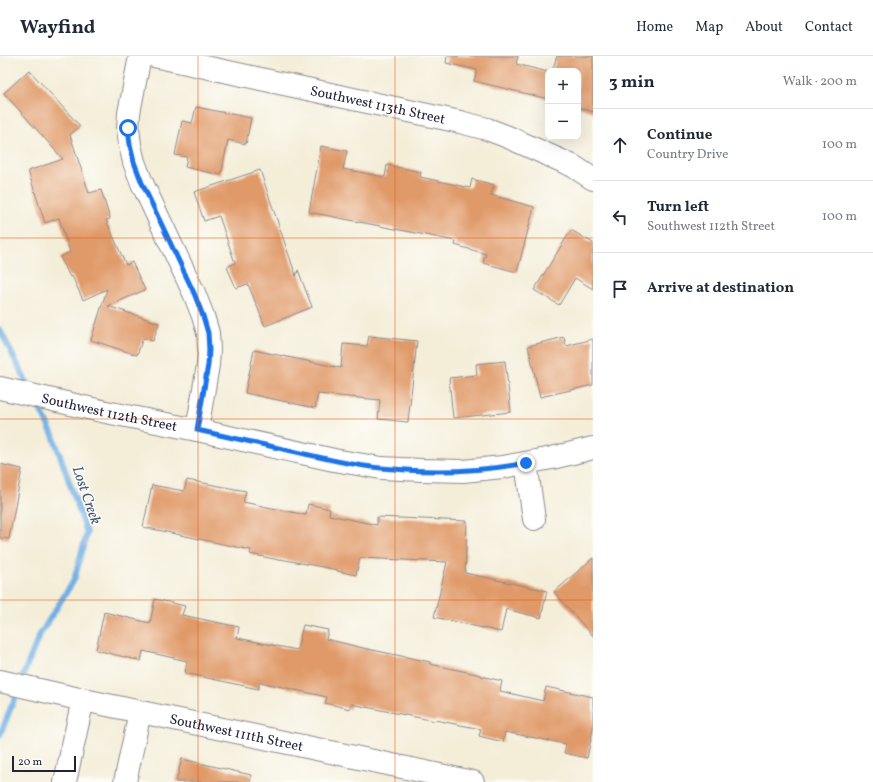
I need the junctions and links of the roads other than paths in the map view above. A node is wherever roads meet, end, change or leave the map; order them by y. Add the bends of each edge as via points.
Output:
1 (140, 56) edge
2 (154, 56) edge
3 (593, 179) edge
4 (0, 388) edge
5 (197, 430) junction
6 (593, 448) edge
7 (526, 463) junction
8 (534, 519) dead end
9 (0, 681) edge
10 (81, 699) junction
11 (140, 712) junction
12 (395, 774) edge
13 (65, 782) edge
14 (126, 782) edge
15 (473, 782) edge

1 - 5 street via 128,128 134,162 194,293 208,333 208,365
2 - 3 street, Southwest 113th Street via 487,129 573,166
4 - 5 street, Southwest 112th Street
5 - 7 street, Southwest 112th Street via 381,468 463,471
6 - 7 street, Southwest 112th Street
7 - 8 street
9 - 10 street, Southwest 111th Street
10 - 11 street, Southwest 111th Street
10 - 13 street
11 - 12 street, Southwest 111th Street
11 - 14 street
12 - 15 street, Southwest 111th Street

